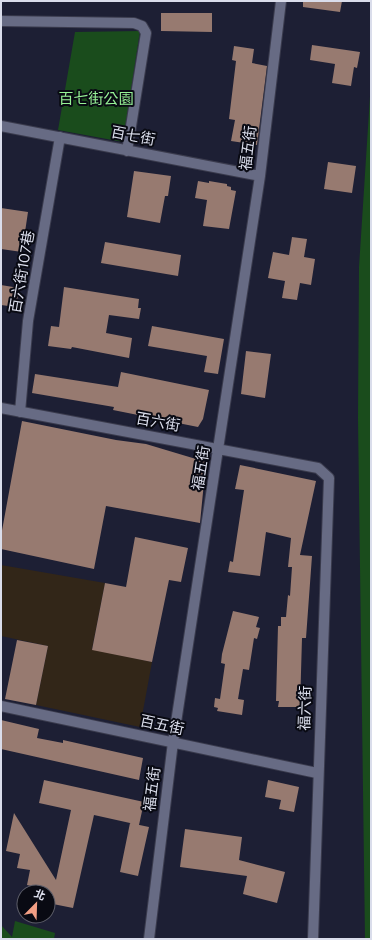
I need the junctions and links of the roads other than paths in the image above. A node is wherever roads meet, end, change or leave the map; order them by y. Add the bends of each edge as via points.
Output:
1 (281, 1) edge
2 (1, 22) edge
3 (1, 126) edge
4 (60, 137) junction
5 (127, 150) junction
6 (260, 176) junction
7 (1, 408) edge
8 (20, 412) junction
9 (219, 448) junction
10 (328, 478) joint
11 (1, 706) edge
12 (173, 742) junction
13 (317, 773) junction
14 (149, 939) edge
15 (313, 939) edge

1 - 6 street, 福五街
2 - 5 street via 134,23 142,26 146,33
3 - 4 street, 百七街
4 - 5 street, 百七街
4 - 8 street, 百六街107巷 via 28,321
5 - 6 street, 百七街
6 - 9 street, 福五街
7 - 8 street, 百六街
8 - 9 street, 百六街
9 - 10 street, 百六街 via 318,468
9 - 12 street, 福五街
10 - 13 street, 福六街
11 - 12 street, 百五街
12 - 13 street, 百五街
12 - 14 street, 福五街
13 - 15 street, 福六街

